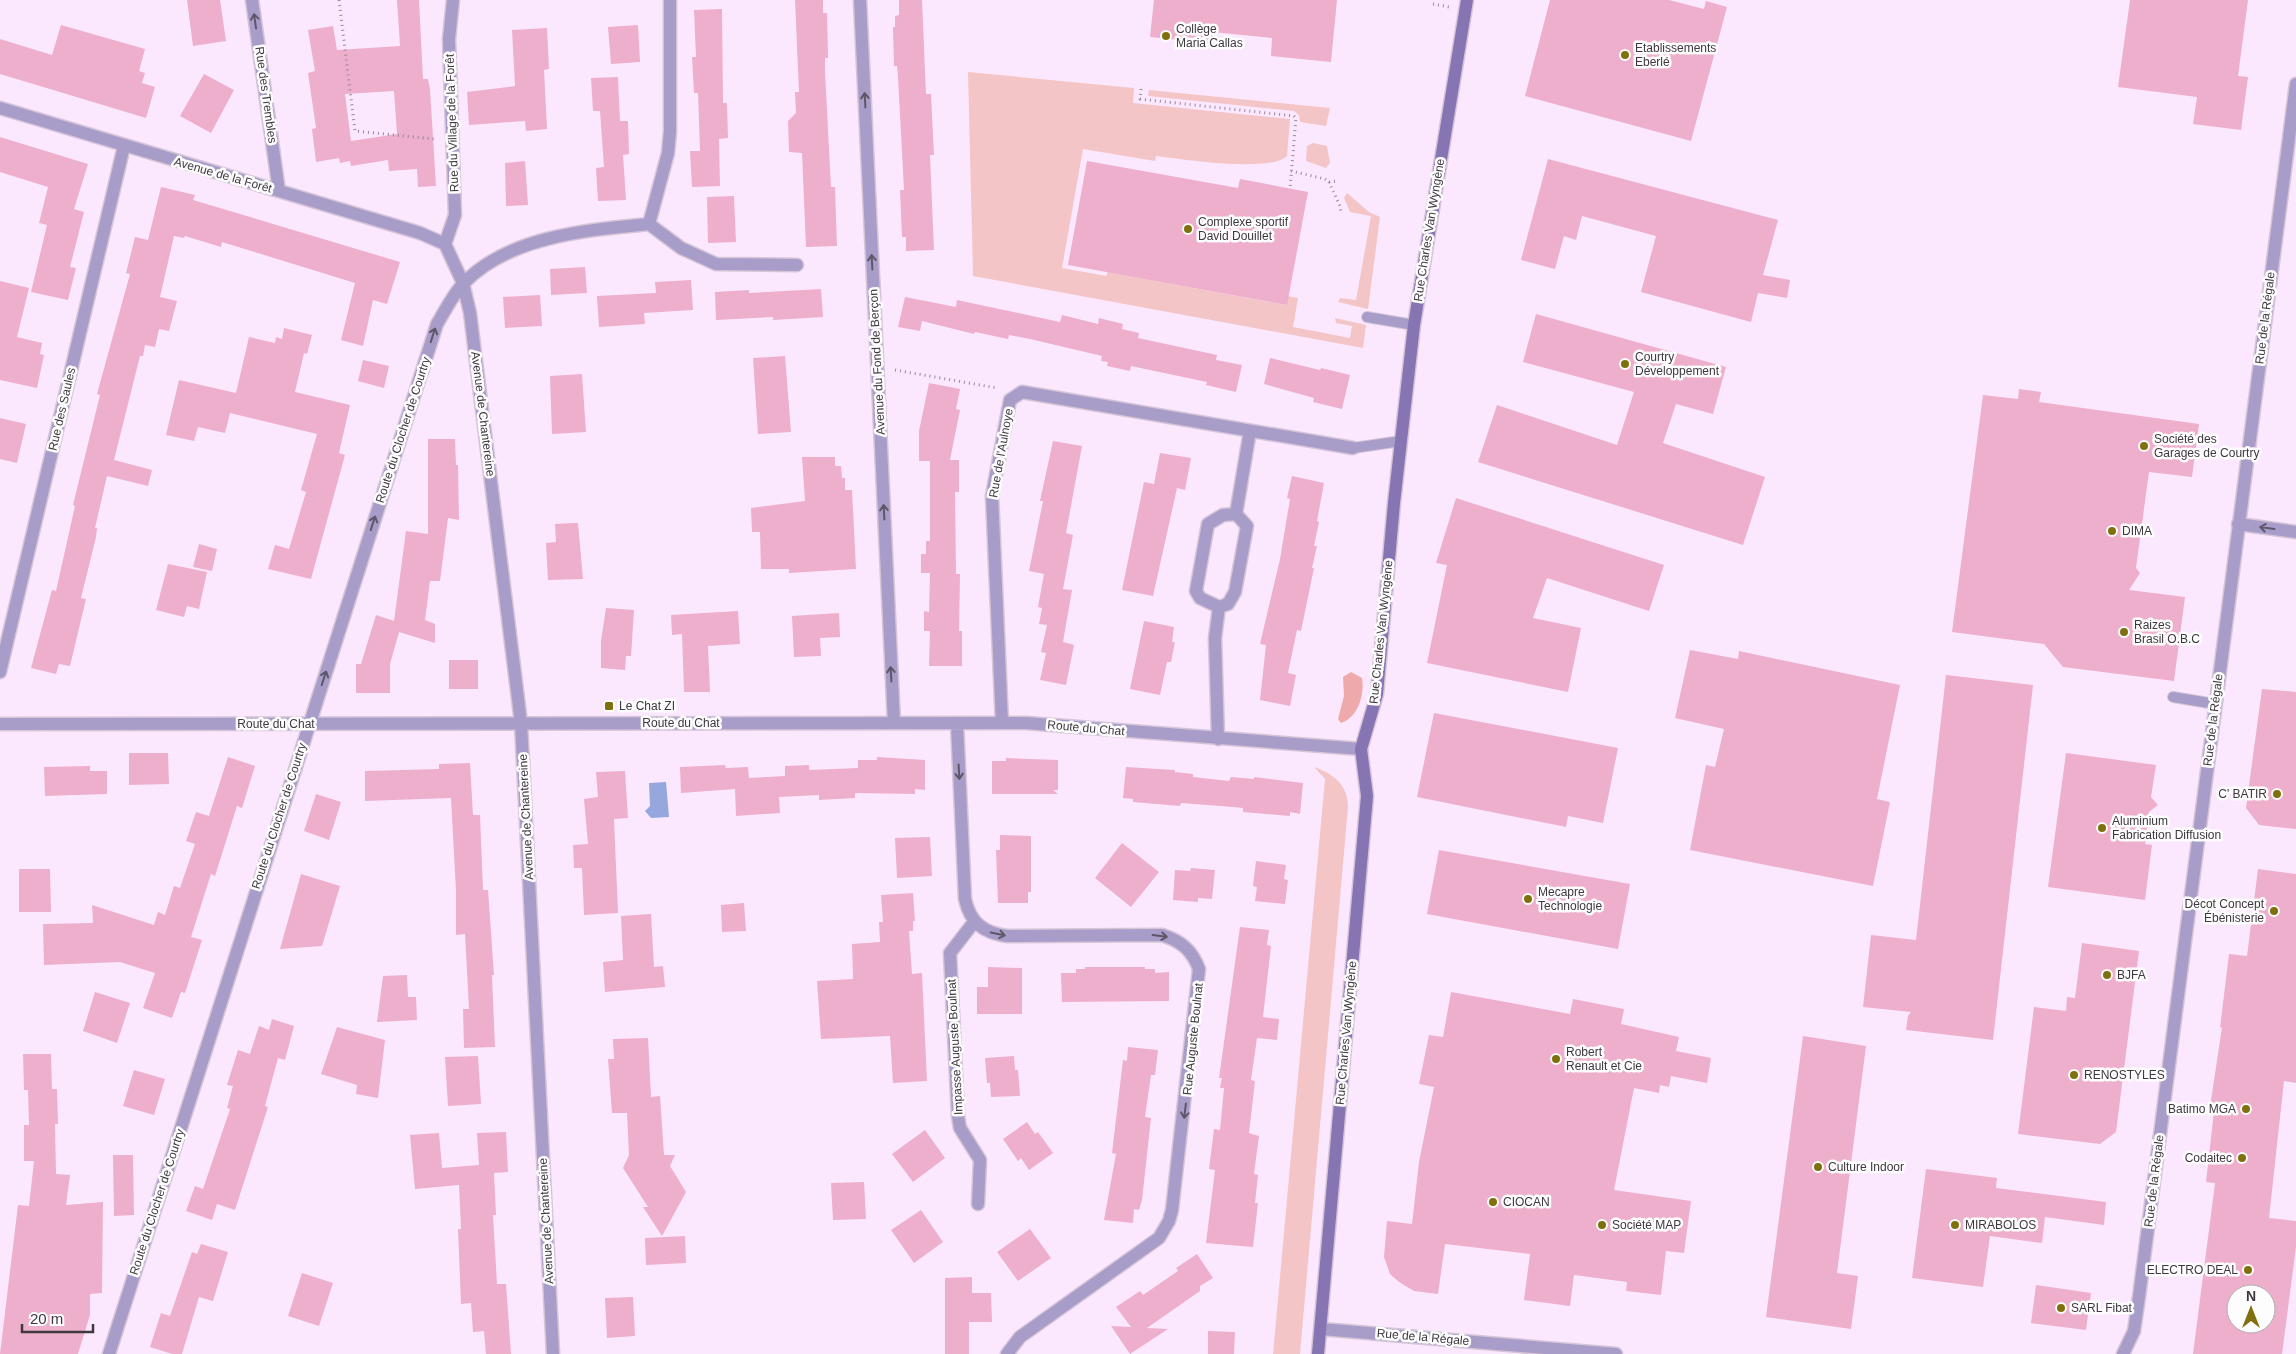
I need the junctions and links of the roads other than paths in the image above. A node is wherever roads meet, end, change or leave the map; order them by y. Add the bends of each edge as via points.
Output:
1 (252, 0) edge
2 (453, 0) edge
3 (670, 0) edge
4 (860, 0) edge
5 (1466, 0) edge
6 (2296, 84) edge
7 (0, 108) edge
8 (124, 146) junction
9 (279, 191) junction
10 (649, 224) junction
11 (445, 244) junction
12 (797, 265) dead end
13 (463, 283) junction
14 (1367, 317) dead end
15 (1414, 325) junction
16 (1250, 432) junction
17 (1401, 441) junction
18 (1354, 448) joint
19 (1236, 514) junction
20 (2238, 524) junction
21 (2296, 532) edge
22 (1219, 607) junction
23 (0, 672) edge
24 (2173, 697) dead end
25 (2216, 704) junction
26 (522, 723) junction
27 (894, 723) junction
28 (957, 723) junction
29 (1002, 723) junction
30 (0, 724) edge
31 (308, 724) junction
32 (1218, 739) junction
33 (1360, 749) junction
34 (974, 922) junction
35 (978, 1204) dead end
36 (1321, 1329) junction
37 (109, 1354) edge
38 (553, 1354) edge
39 (1007, 1354) edge
40 (1318, 1354) edge
41 (1616, 1354) edge
42 (2123, 1354) edge

9 -> 1 street, Rue des Trembles
2 - 11 street, Rue du Village de la Forêt via 450,39 455,215
3 - 10 street via 668,153
27 -> 4 street, Avenue du Fond de Berçon
5 - 15 street, Rue Charles Van Wyngène
6 - 20 street, Rue de la Régale
7 - 8 street, Avenue de la Forêt
8 - 9 street, Avenue de la Forêt
8 - 23 street, Rue des Saules
9 - 11 street, Avenue de la Forêt via 420,233
10 - 12 street via 681,248 716,264
10 - 13 street via 584,230 538,241 508,254
11 - 13 street, Avenue de Chantereine
13 - 26 street, Avenue de Chantereine via 474,338
31 -> 13 street, Route du Clocher de Courtry via 437,324
14 - 15 lane
15 - 17 street, Rue Charles Van Wyngène
16 - 18 street
16 - 19 street
16 - 29 street, Rue de l'Aulnoye via 1022,392 1010,400 992,496
17 - 18 lane
17 - 33 street, Rue Charles Van Wyngène via 1377,694
19 - 22 street via 1247,526 1235,592 1228,604
19 - 22 street via 1223,514 1208,524 1204,542 1196,591 1200,598
21 -> 20 street
20 - 25 street, Rue de la Régale
22 - 32 street via 1214,638
24 - 25 lane
25 - 42 street, Rue de la Régale via 2134,1331
26 - 27 street, Route du Chat
26 - 31 street, Route du Chat
26 - 38 street, Avenue de Chantereine
27 - 28 street, Route du Chat
28 - 29 street, Route du Chat
28 -> 34 street via 966,899
29 - 32 street, Route du Chat
30 - 31 street, Route du Chat
31 - 37 street, Route du Clocher de Courtry
32 - 33 street, Route du Chat
33 - 36 street, Rue Charles Van Wyngène via 1367,796
34 - 35 street, Impasse Auguste Boulnat via 950,953 958,1116 960,1128 980,1160
34 -> 39 street, Rue Auguste Boulnat via 986,931 1008,936 1162,935 1189,950 1199,969 1169,1221 1159,1238 1020,1337
36 - 40 street, Rue Charles Van Wyngène
36 - 41 street, Rue de la Régale

